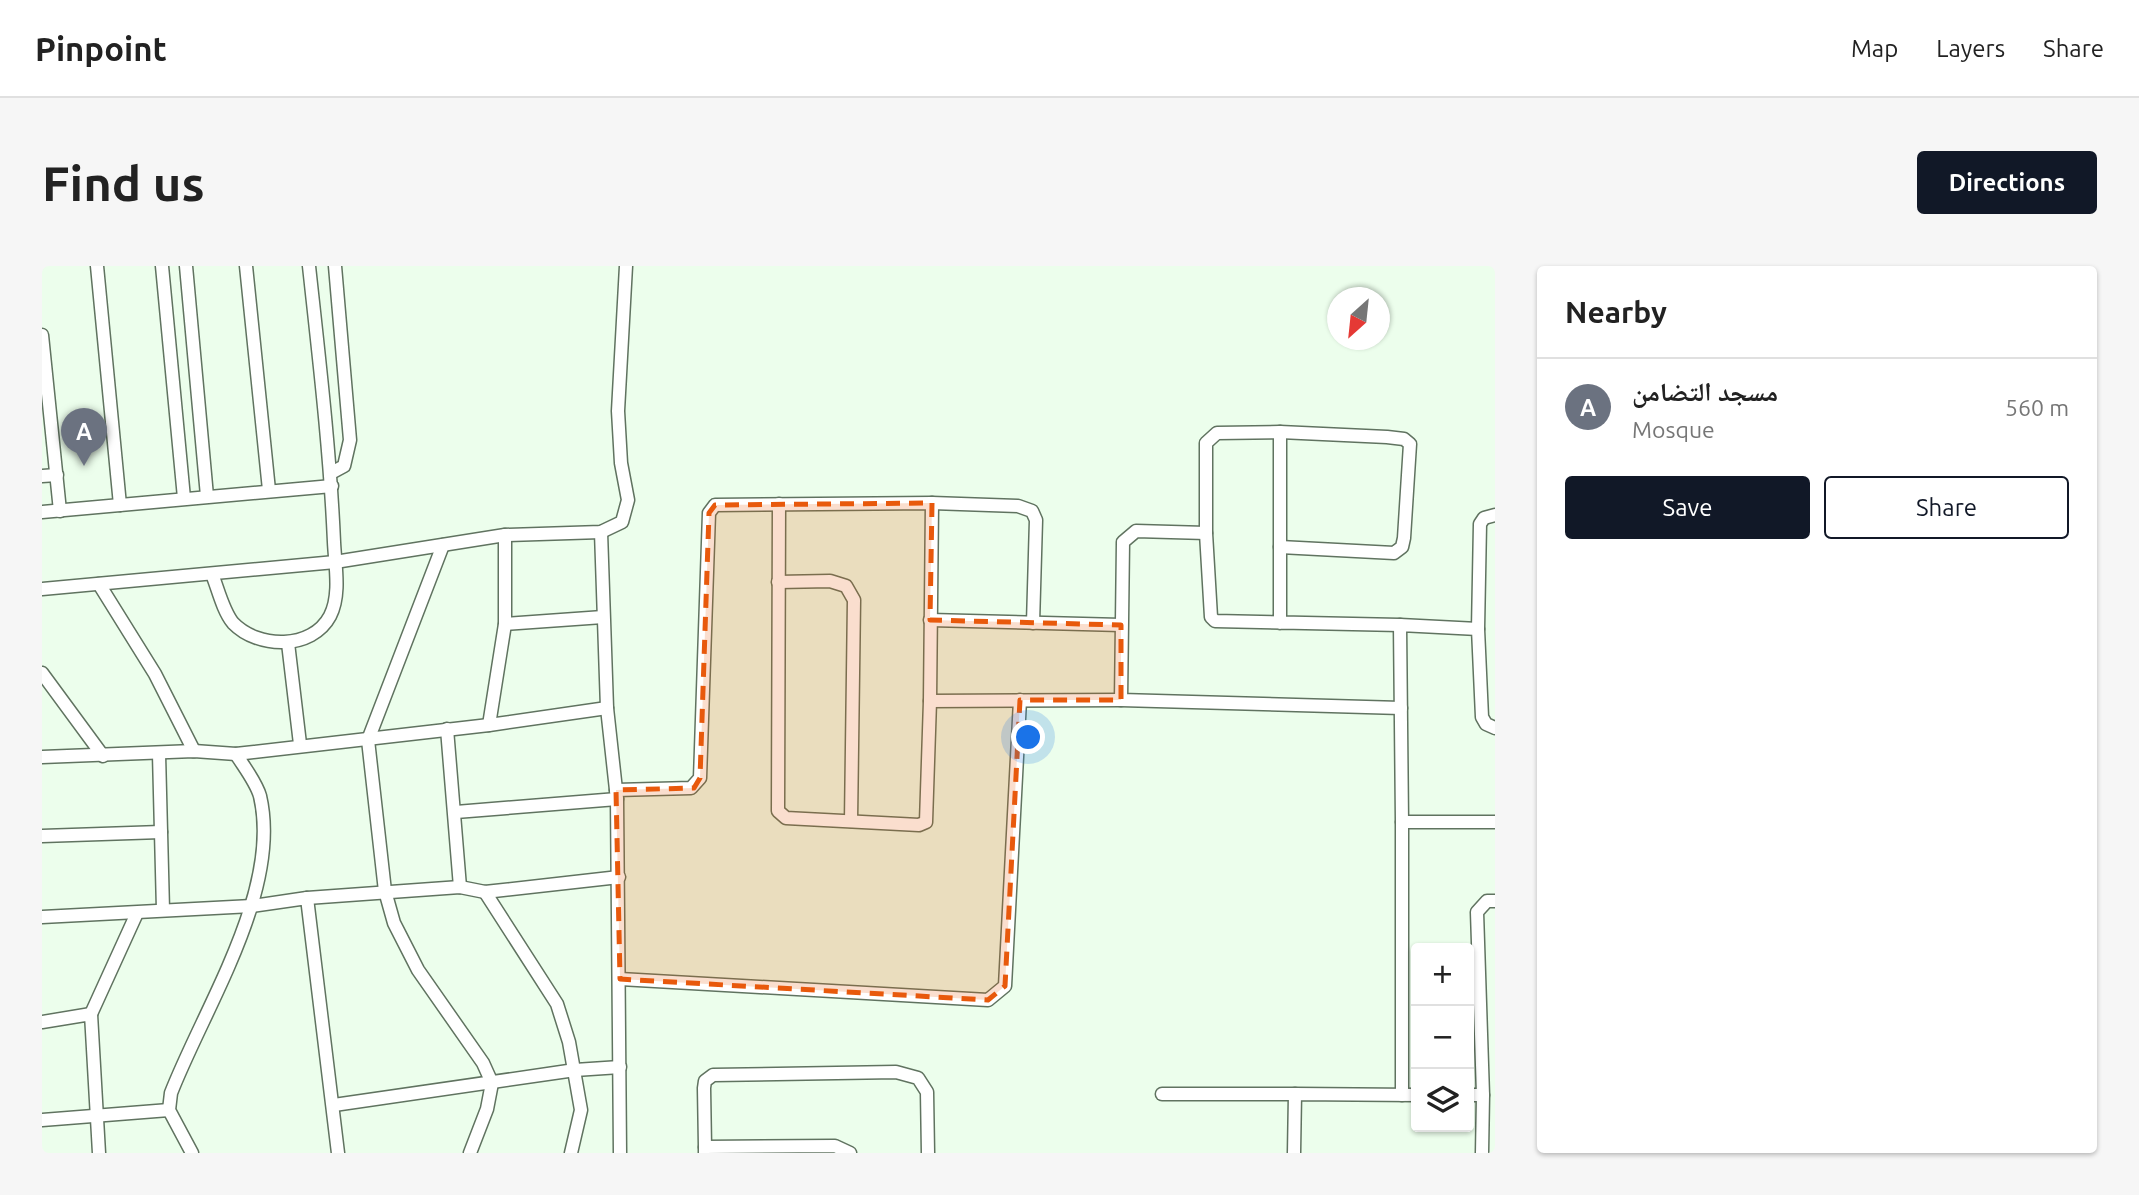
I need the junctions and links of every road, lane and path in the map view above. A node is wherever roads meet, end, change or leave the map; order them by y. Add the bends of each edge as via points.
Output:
1 (97, 266) edge
2 (162, 266) edge
3 (186, 266) edge
4 (246, 266) edge
5 (309, 266) edge
6 (335, 266) edge
7 (626, 266) edge
8 (42, 335) edge
9 (43, 362) edge
10 (46, 416) edge
11 (1280, 432) junction
12 (57, 475) junction
13 (42, 476) edge
14 (332, 479) junction
15 (269, 490) junction
16 (207, 496) junction
17 (184, 499) junction
18 (932, 503) junction
19 (779, 504) junction
20 (120, 505) junction
21 (60, 510) junction
22 (42, 512) edge
23 (1495, 515) edge
24 (601, 532) junction
25 (1206, 533) junction
26 (505, 535) junction
27 (443, 545) junction
28 (1280, 547) junction
29 (335, 562) junction
30 (212, 574) junction
31 (778, 582) junction
32 (99, 584) junction
33 (42, 589) edge
34 (603, 617) junction
35 (930, 620) junction
36 (1033, 623) junction
37 (1280, 623) junction
38 (505, 624) junction
39 (1121, 625) junction
40 (1400, 625) junction
41 (1478, 629) junction
42 (288, 643) junction
43 (42, 673) edge
44 (1020, 700) junction
45 (930, 701) junction
46 (1121, 701) junction
47 (607, 708) junction
48 (1401, 708) junction
49 (489, 725) junction
50 (1495, 728) edge
51 (447, 729) junction
52 (368, 740) junction
53 (300, 744) junction
54 (194, 751) junction
55 (159, 754) junction
56 (236, 754) junction
57 (42, 757) edge
58 (103, 757) junction
59 (616, 794) junction
60 (456, 812) junction
61 (851, 821) junction
62 (1402, 822) junction
63 (1495, 822) edge
64 (161, 832) junction
65 (42, 836) edge
66 (619, 877) junction
67 (460, 887) junction
68 (385, 891) junction
69 (485, 892) junction
70 (307, 898) junction
71 (1495, 901) edge
72 (253, 906) junction
73 (163, 911) junction
74 (137, 913) junction
75 (42, 917) edge
76 (620, 979) junction
77 (91, 1014) junction
78 (42, 1023) edge
79 (620, 1067) junction
80 (575, 1070) junction
81 (492, 1083) junction
82 (1162, 1094) dead end
83 (1295, 1094) junction
84 (1402, 1095) junction
85 (1411, 1095) edge
86 (1474, 1095) edge
87 (1483, 1095) junction
88 (334, 1105) junction
89 (169, 1110) junction
90 (95, 1116) junction
91 (42, 1120) edge
92 (705, 1150) edge
93 (99, 1153) edge
94 (192, 1153) edge
95 (338, 1153) edge
96 (470, 1153) edge
97 (571, 1153) edge
98 (620, 1153) edge
99 (850, 1153) edge
100 (928, 1153) edge
101 (1294, 1153) edge
102 (1482, 1153) edge

1 - 20 street
2 - 17 street
3 - 16 street
4 - 15 street
5 - 14 street
6 - 14 street via 350,440 344,466
7 - 24 street via 618,411 628,500 622,522
8 - 9 street
9 - 10 street
10 - 12 street
11 - 25 street via 1210,437 1206,443
11 - 28 street
11 - 28 street via 1387,437 1410,444 1402,547 1394,553
12 - 13 street
12 - 21 street
14 - 15 street
14 - 29 street
15 - 16 street
16 - 17 street
17 - 20 street
18 - 19 street
18 - 35 street
18 - 36 street via 1018,506 1032,511 1036,520
19 - 31 street
19 - 59 street via 715,505 709,513 700,778 691,788
20 - 21 street
21 - 22 street
23 - 41 street via 1480,524
24 - 26 street
24 - 34 street
25 - 37 street via 1211,617 1215,621
25 - 39 street via 1136,531 1129,535 1123,542
26 - 27 street
26 - 38 street
27 - 29 street
27 - 52 street
28 - 37 street
29 - 30 street
29 - 42 street via 336,593 329,618 321,628
30 - 32 street
30 - 42 street via 231,621 245,633
31 - 61 street via 778,811 786,818
31 - 61 street via 830,580 846,586 854,600
32 - 33 street
32 - 54 street via 155,674
34 - 38 street
34 - 47 street
35 - 36 street
35 - 45 street
36 - 39 street
37 - 40 street
38 - 49 street
39 - 46 street
40 - 41 street
40 - 48 street
41 - 50 street via 1482,717
42 - 53 street
43 - 58 street
44 - 45 street
44 - 46 street
44 - 76 street via 1005,986 988,1000
45 - 61 street via 926,822
46 - 48 street
47 - 49 street
47 - 59 street
48 - 62 street
49 - 51 street
51 - 52 street
51 - 60 street
52 - 53 street
52 - 68 street
53 - 56 street
54 - 55 street
54 - 56 street
55 - 58 street
55 - 64 street
56 - 72 street via 259,792 265,826 262,870
57 - 58 street
59 - 60 street
59 - 66 street
60 - 67 street
62 - 63 street
62 - 84 street
64 - 65 street
64 - 73 street
66 - 69 street
66 - 76 street
67 - 68 street
67 - 69 street
68 - 70 street
68 - 81 street via 401,941 484,1063
69 - 80 street via 557,1004
70 - 72 street
70 - 88 street
71 - 87 street via 1487,901 1477,912
72 - 73 street
72 - 89 street via 181,1066
73 - 74 street
74 - 75 street
74 - 77 street
76 - 79 street
77 - 78 street
77 - 90 street
79 - 80 street
79 - 98 street
80 - 81 street
80 - 97 street via 581,1111
81 - 88 street
81 - 96 street
82 - 83 street
83 - 84 street
83 - 101 street
84 - 85 street
86 - 87 street
87 - 102 street
88 - 95 street
89 - 90 street
89 - 94 street
90 - 91 street
90 - 93 street
92 - 99 street via 835,1146
92 - 100 street via 704,1088 705,1080 713,1075 896,1072 918,1078 927,1092

